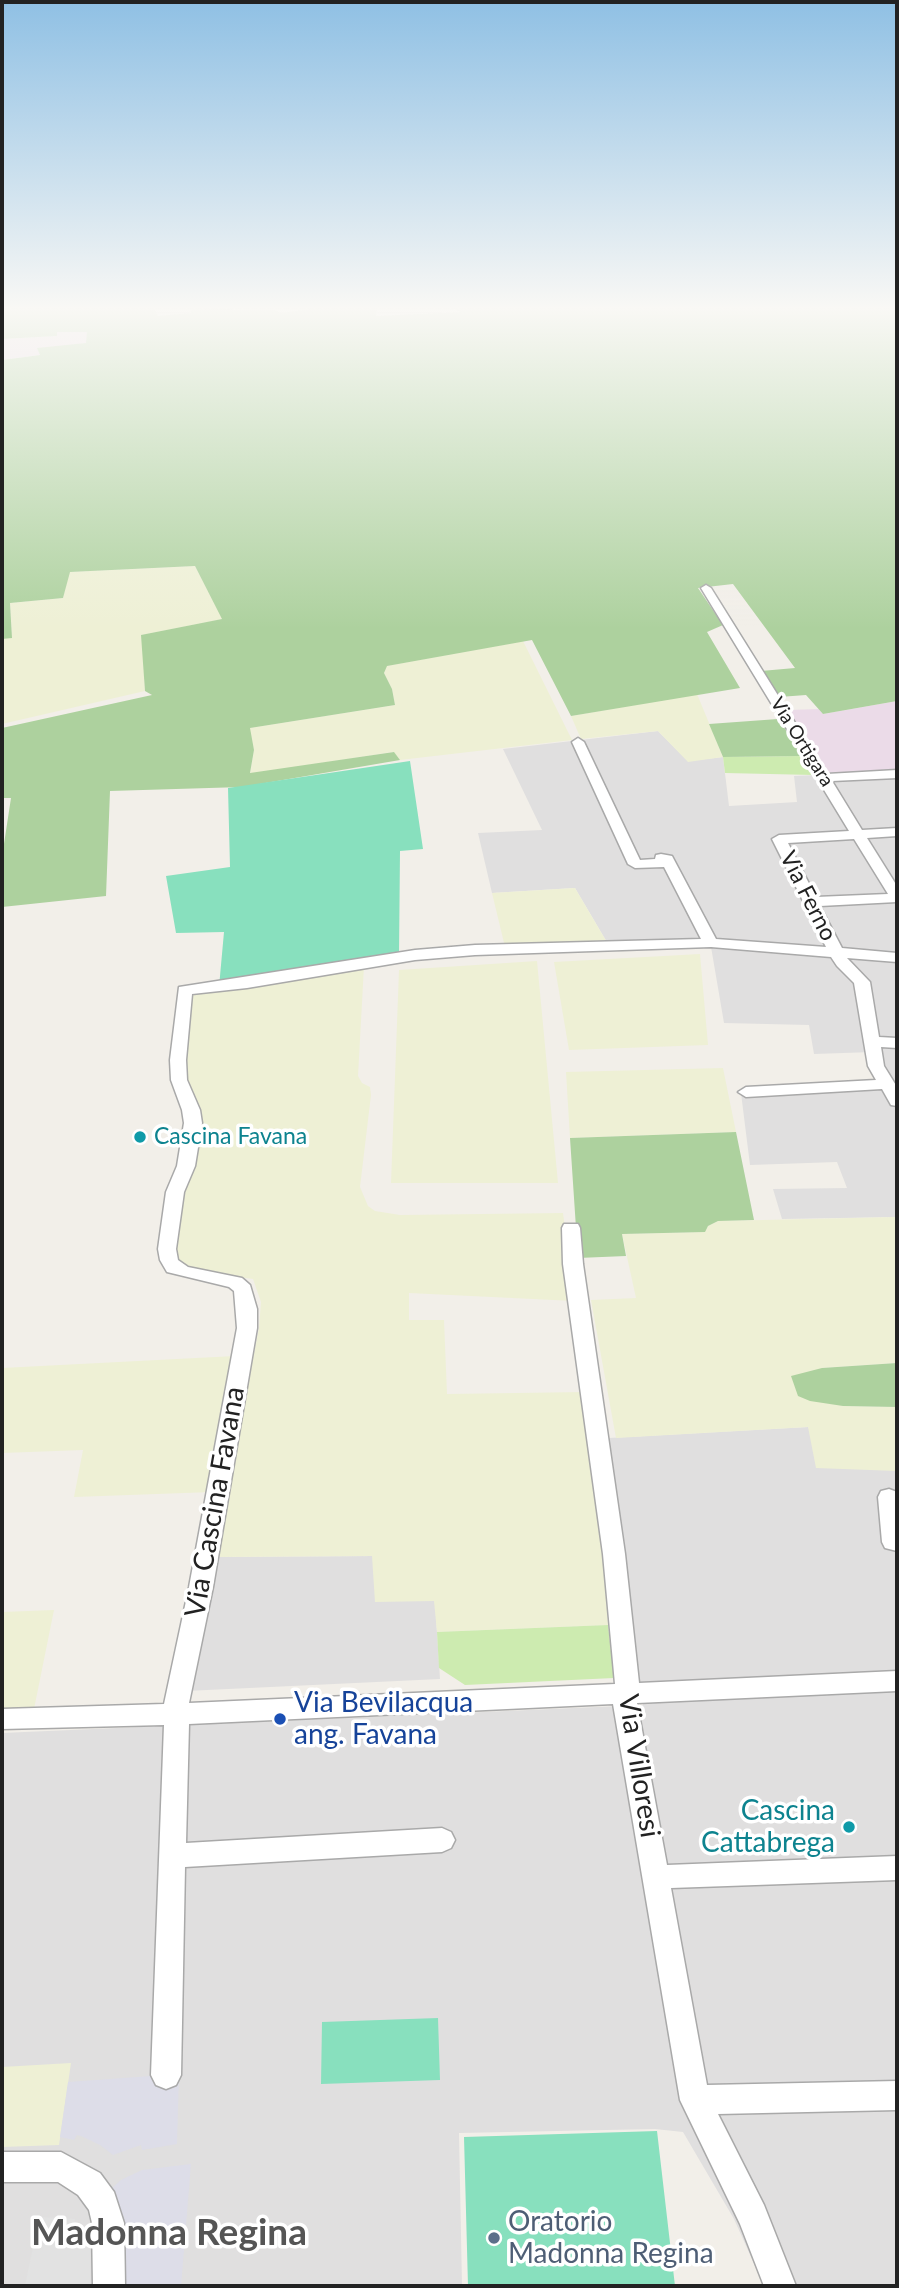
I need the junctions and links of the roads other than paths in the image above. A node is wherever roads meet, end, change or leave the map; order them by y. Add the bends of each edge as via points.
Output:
1 (706, 588) dead end
2 (578, 742) dead end
3 (897, 774) edge
4 (825, 778) junction
5 (897, 832) edge
6 (859, 834) junction
7 (897, 897) edge
8 (812, 902) junction
9 (711, 943) junction
10 (838, 953) junction
11 (897, 957) edge
12 (872, 1042) junction
13 (897, 1043) edge
14 (886, 1084) junction
15 (746, 1092) dead end
16 (897, 1101) edge
17 (571, 1228) dead end
18 (889, 1497) dead end
19 (897, 1542) edge
20 (897, 1681) edge
21 (623, 1693) junction
22 (178, 1714) junction
23 (2, 1719) edge
24 (442, 1840) dead end
25 (171, 1856) junction
26 (897, 1868) edge
27 (657, 1877) junction
28 (166, 2074) dead end
29 (897, 2095) edge
30 (695, 2100) junction
31 (2, 2166) edge
32 (109, 2286) edge
33 (780, 2286) edge

1 - 4 street, Via Ortigara
2 - 9 street via 636,864 670,863
3 - 4 street
4 - 6 street, Via Ortigara
5 - 6 street
6 - 7 street, Via Ortigara
6 - 8 street, Via Ferno via 779,839
7 - 8 street
8 - 10 street, Via Ferno
9 - 10 street
9 - 22 street, Via Cascina Favana via 441,953 185,990 179,1080 193,1123 186,1166 175,1192 167,1249 174,1268 234,1282 243,1289 247,1328 177,1696
10 - 11 street
10 - 12 street, Via Ferno via 843,965 862,982
12 - 13 street
12 - 14 street, Via Ferno via 876,1066
14 - 15 street
14 - 16 street, Via Ferno
17 - 21 street, Via Villoresi via 614,1554 627,1684
18 - 19 street via 893,1542
20 - 21 street
21 - 22 street
21 - 27 street, Via Villoresi
22 - 23 street
22 - 25 street, Via Cascina Favana
24 - 25 street
25 - 28 street, Via Cascina Favana
26 - 27 street
27 - 30 street, Via Villoresi
29 - 30 street
30 - 33 street, Via Villoresi via 753,2216
31 - 32 street via 61,2167 76,2173 99,2196 109,2232

